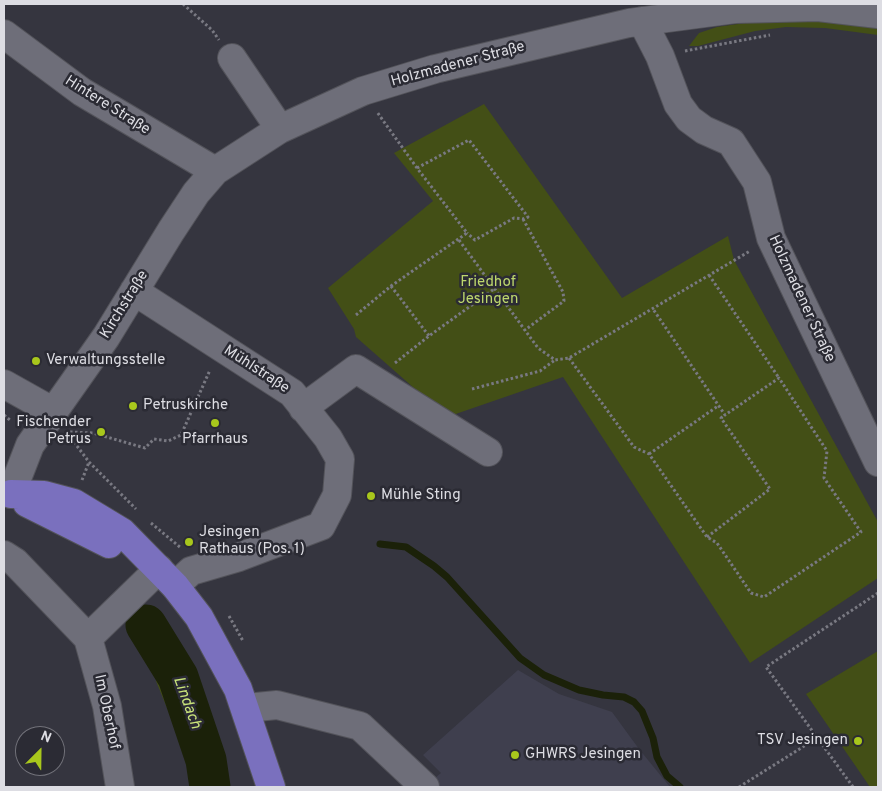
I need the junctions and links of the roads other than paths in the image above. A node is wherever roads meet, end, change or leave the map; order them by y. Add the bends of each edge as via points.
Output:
1 (878, 14) edge
2 (631, 16) edge
3 (4, 34) edge
4 (232, 58) road end
5 (280, 129) junction
6 (215, 171) junction
7 (134, 292) junction
8 (4, 384) edge
9 (303, 408) junction
10 (60, 422) junction
11 (488, 452) dead end
12 (878, 462) edge
13 (8, 493) edge
14 (10, 559) edge
15 (167, 578) junction
16 (88, 638) junction
17 (246, 708) junction
18 (120, 787) edge
19 (271, 787) edge
20 (425, 787) edge

1 - 2 street, Holzmadener Straße via 818,7
2 - 5 street, Holzmadener Straße via 363,91
2 - 12 street, Holzmadener Straße via 660,56 678,104 689,119 731,142 757,182 771,238
3 - 6 street, Hintere Straße via 82,92
4 - 5 street
5 - 6 street, Holzmadener Straße
6 - 7 street, Kirchstraße via 170,231
7 - 9 street, Mühlstraße via 292,393
7 - 10 street, Kirchstraße
8 - 10 street
9 - 11 street via 356,369
9 - 15 street, Mühlstraße via 340,458 338,495 321,526 239,557
10 - 13 street, Kirchstraße via 30,445
13 - 15 main road via 44,495 74,503 122,532
14 - 16 street, Im Oberhof
15 - 16 street
15 - 17 main road via 200,617
16 - 18 street, Im Oberhof via 107,706
17 - 19 main road
17 - 20 street via 277,705 360,726

